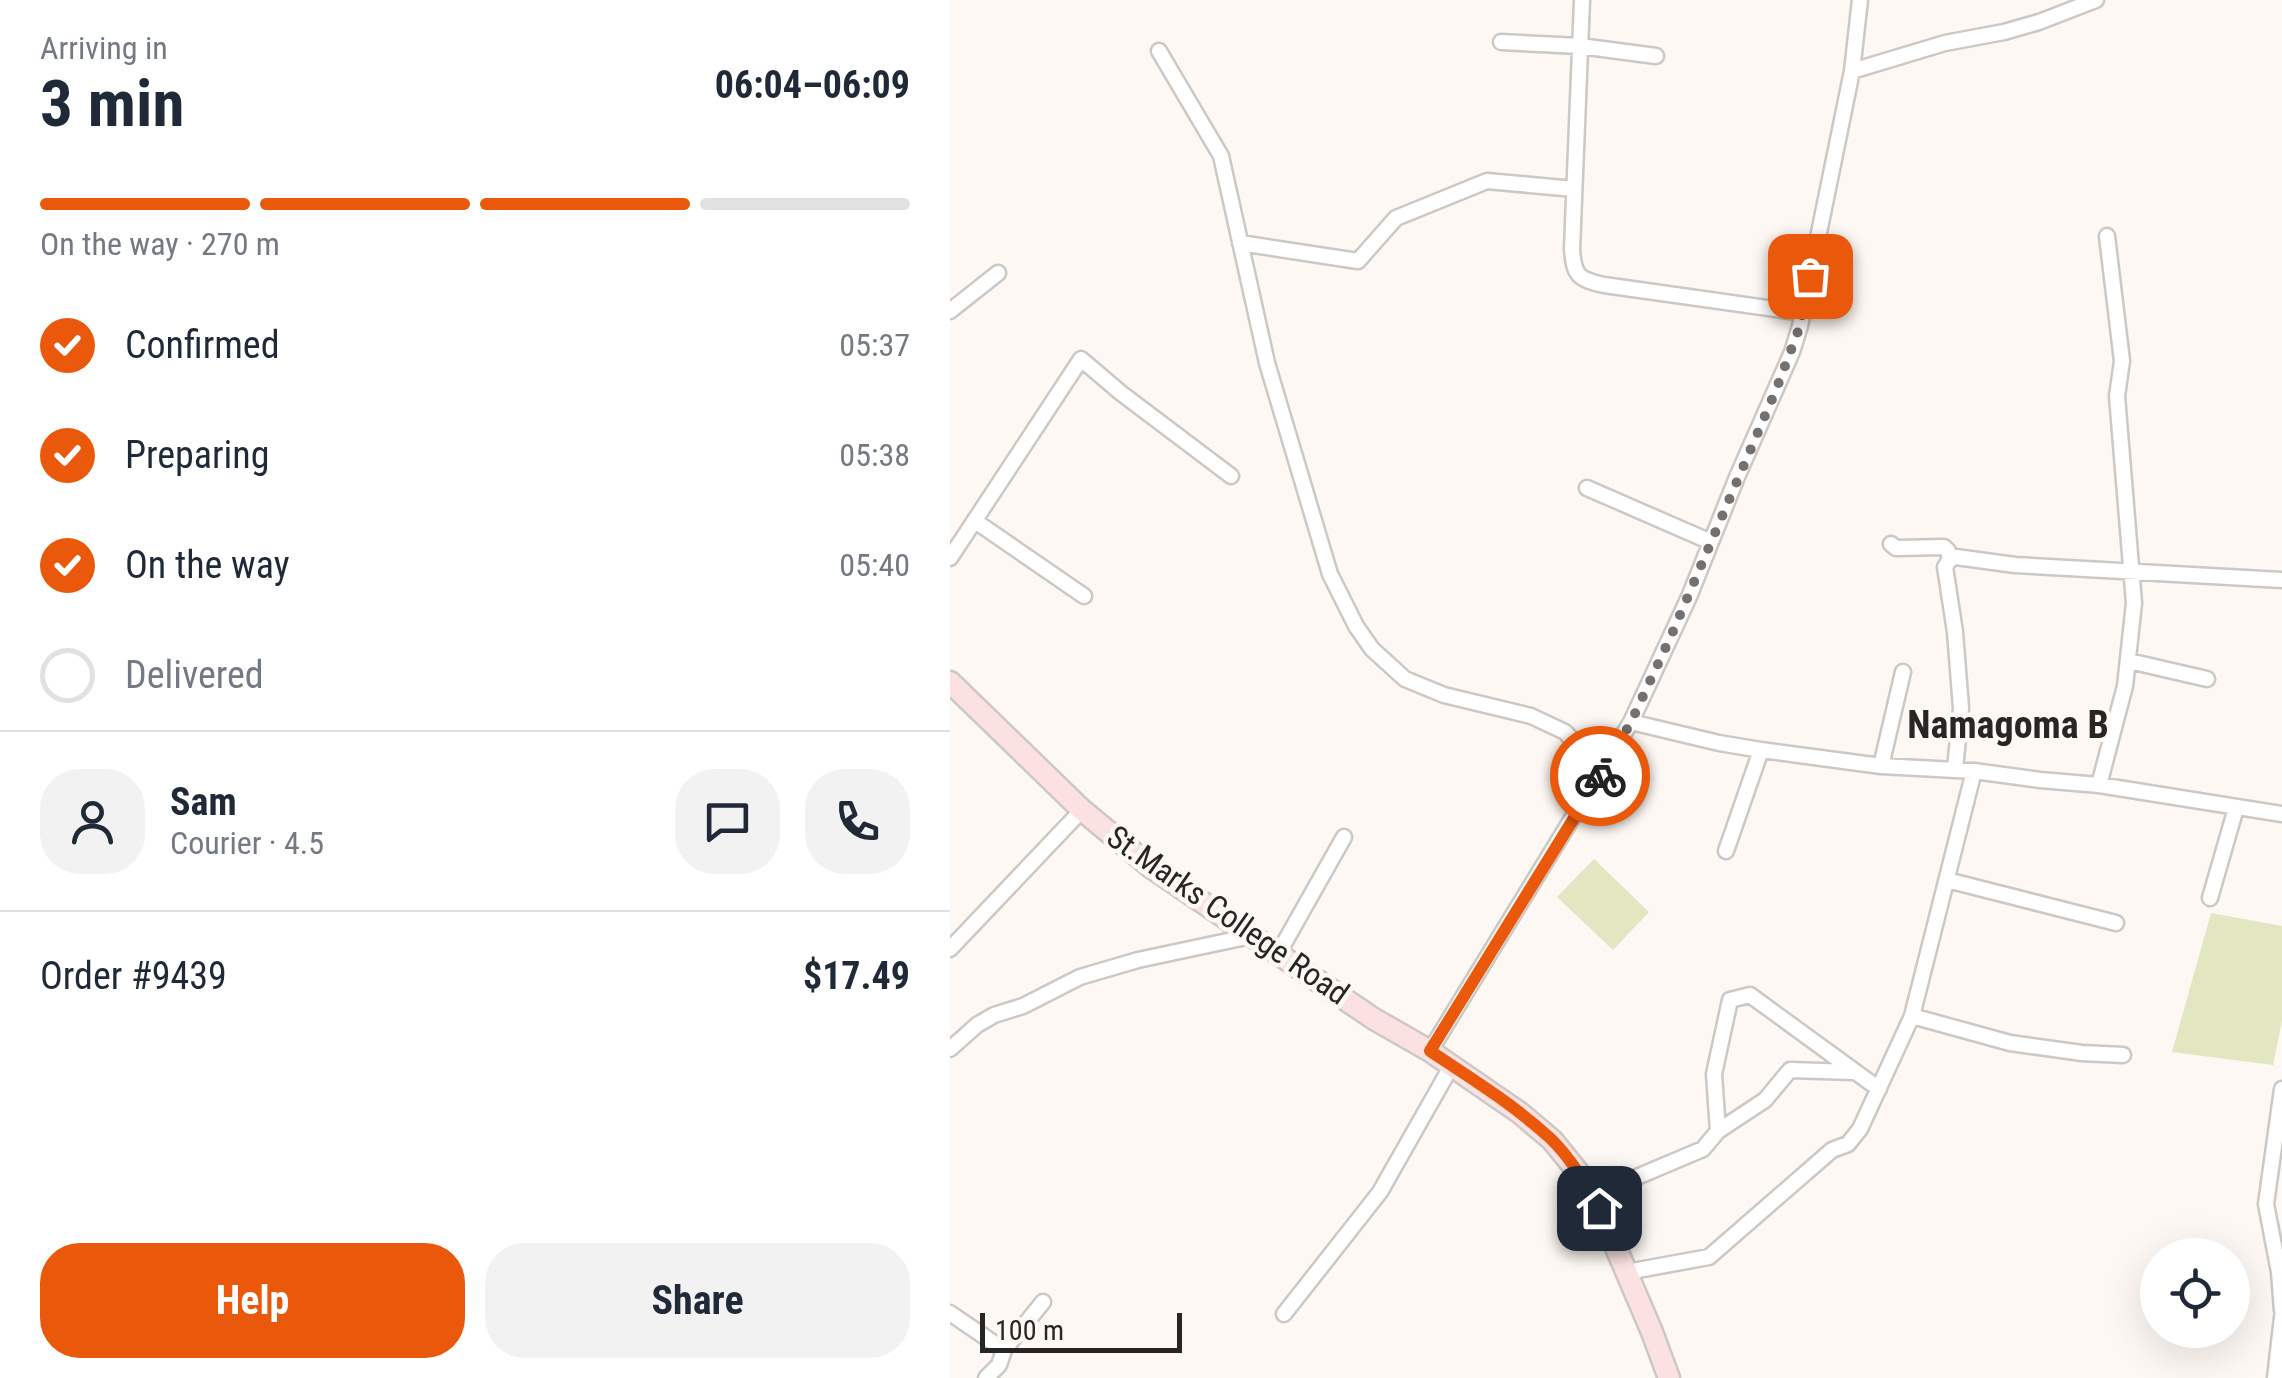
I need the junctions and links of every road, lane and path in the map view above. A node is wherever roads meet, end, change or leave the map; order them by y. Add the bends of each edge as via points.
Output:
1 (1582, 0) edge
2 (1860, 0) edge
3 (2096, 0) edge
4 (1501, 42) dead end
5 (1580, 46) junction
6 (1159, 50) dead end
7 (1656, 56) dead end
8 (1852, 72) junction
9 (1574, 190) junction
10 (2106, 236) dead end
11 (1240, 243) junction
12 (998, 273) dead end
13 (950, 311) edge
14 (1803, 313) junction
15 (1231, 476) dead end
16 (1587, 488) dead end
17 (975, 521) junction
18 (1711, 542) junction
19 (1890, 544) dead end
20 (950, 558) edge
21 (1950, 559) junction
22 (2131, 571) junction
23 (2282, 580) edge
24 (1084, 596) dead end
25 (2129, 661) junction
26 (1903, 672) dead end
27 (2207, 679) dead end
28 (950, 682) edge
29 (959, 701) edge
30 (1631, 722) junction
31 (1761, 750) junction
32 (1881, 766) junction
33 (1956, 769) junction
34 (1974, 770) junction
35 (1597, 780) junction
36 (2099, 785) junction
37 (2236, 808) junction
38 (1082, 810) junction
39 (2282, 814) edge
40 (1344, 837) dead end
41 (1726, 850) dead end
42 (1947, 880) junction
43 (2210, 898) dead end
44 (2116, 923) dead end
45 (1251, 936) junction
46 (950, 949) edge
47 (1278, 954) junction
48 (1912, 1016) junction
49 (950, 1049) edge
50 (1430, 1051) junction
51 (2123, 1055) dead end
52 (1452, 1065) junction
53 (1856, 1072) junction
54 (1879, 1089) junction
55 (2282, 1089) edge
56 (1718, 1131) junction
57 (1592, 1196) junction
58 (1626, 1272) junction
59 (1043, 1302) dead end
60 (950, 1313) edge
61 (1284, 1314) dead end
62 (2282, 1314) edge
63 (1004, 1350) junction
64 (986, 1378) edge
65 (1669, 1378) edge
66 (2275, 1378) edge

1 - 5 street
2 - 8 street
3 - 8 street via 2040,22
4 - 5 street
5 - 7 street
5 - 9 street
6 - 11 street via 1221,156
8 - 14 street
9 - 11 street via 1487,180 1396,218 1358,261
9 - 14 street via 1573,263 1580,277
10 - 22 street via 2122,360 2117,396
11 - 35 street via 1267,363 1330,574 1356,626 1405,679 1565,732
12 - 13 street
14 - 18 street
15 - 17 street via 1081,359
16 - 18 street
17 - 20 street
17 - 24 street
18 - 30 street
19 - 21 street via 1944,547
21 - 22 street
21 - 33 street via 1945,567 1961,708
22 - 23 street
22 - 25 street
25 - 27 street
25 - 36 street
26 - 32 street
28 - 29 main road, St.Marks College Road
29 - 38 main road, St.Marks College Road
30 - 31 street
30 - 35 street
31 - 32 street
31 - 41 street
32 - 33 street
33 - 34 street
34 - 36 street
34 - 42 street
35 - 50 street
36 - 37 street
37 - 39 street
37 - 43 street
38 - 45 main road, St.Marks College Road
38 - 46 street
40 - 47 street
42 - 44 street
42 - 48 street
45 - 47 main road, St.Marks College Road
45 - 49 street via 1080,977 994,1016
47 - 50 main road, St.Marks College Road
48 - 51 street via 2010,1043
48 - 54 street
50 - 52 main road, St.Marks College Road
52 - 57 main road, St.Marks College Road via 1552,1140
52 - 61 street via 1380,1192
53 - 54 street
53 - 56 street via 1790,1070 1765,1100
53 - 56 street via 1750,995 1730,1000 1714,1074
54 - 58 street via 1848,1144 1832,1150 1710,1257
55 - 62 street via 2266,1204
56 - 57 street via 1703,1149
57 - 58 main road, St.Marks College Road
58 - 65 main road, St.Marks College Road
59 - 63 street
60 - 63 street
62 - 66 street
63 - 64 street

